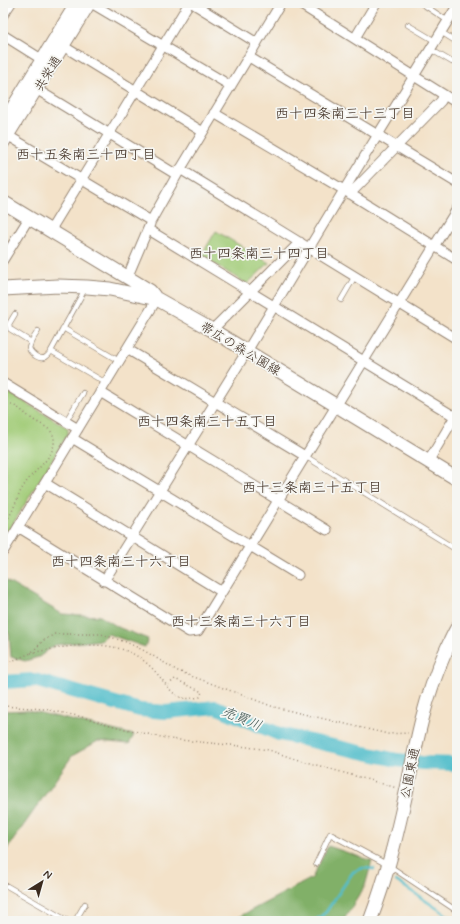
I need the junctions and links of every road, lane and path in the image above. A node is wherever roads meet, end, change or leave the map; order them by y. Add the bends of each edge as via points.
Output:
1 (11, 3) edge
2 (77, 3) edge
3 (90, 3) edge
4 (191, 3) edge
5 (281, 3) edge
6 (298, 3) edge
7 (376, 3) edge
8 (421, 3) edge
9 (457, 6) edge
10 (3, 15) edge
11 (452, 19) edge
12 (408, 25) dead end
13 (441, 32) junction
14 (3, 36) edge
15 (355, 38) junction
16 (457, 42) edge
17 (257, 43) junction
18 (433, 45) junction
19 (63, 46) junction
20 (163, 46) junction
21 (248, 57) junction
22 (452, 62) dead end
23 (47, 63) junction
24 (413, 76) junction
25 (231, 86) junction
26 (36, 89) junction
27 (136, 90) junction
28 (444, 95) junction
29 (457, 103) edge
30 (214, 113) junction
31 (203, 132) junction
32 (4, 134) edge
33 (109, 134) junction
34 (378, 134) junction
35 (397, 146) junction
36 (178, 172) junction
37 (81, 179) junction
38 (457, 183) edge
39 (347, 192) junction
40 (3, 202) edge
41 (457, 209) edge
42 (29, 218) junction
43 (150, 225) junction
44 (50, 231) junction
45 (300, 242) junction
46 (434, 246) junction
47 (310, 248) junction
48 (3, 260) edge
49 (457, 260) edge
50 (356, 276) junction
51 (127, 278) junction
52 (87, 287) junction
53 (3, 289) edge
54 (250, 291) junction
55 (157, 299) junction
56 (341, 300) dead end
57 (399, 303) junction
58 (274, 305) junction
59 (15, 314) dead end
60 (63, 328) junction
61 (212, 330) junction
62 (38, 331) dead end
63 (457, 339) edge
64 (31, 342) junction
65 (127, 349) junction
66 (51, 351) junction
67 (247, 351) junction
68 (119, 361) junction
69 (364, 361) junction
70 (3, 383) edge
71 (106, 384) junction
72 (100, 392) junction
73 (83, 393) dead end
74 (216, 402) junction
75 (3, 404) edge
76 (336, 406) junction
77 (456, 416) edge
78 (66, 421) junction
79 (78, 429) junction
80 (72, 438) junction
81 (189, 445) junction
82 (305, 456) junction
83 (428, 462) junction
84 (457, 479) edge
85 (45, 484) junction
86 (160, 491) junction
87 (279, 500) junction
88 (18, 527) junction
89 (3, 528) edge
90 (327, 530) dead end
91 (131, 536) junction
92 (250, 547) junction
93 (457, 550) edge
94 (3, 552) edge
95 (298, 576) dead end
96 (104, 581) junction
97 (222, 592) junction
98 (457, 628) edge
99 (31, 654) junction
100 (3, 663) edge
101 (166, 686) junction
102 (3, 706) edge
103 (414, 737) junction
104 (404, 786) junction
105 (316, 864) dead end
106 (388, 865) junction
107 (7, 886) dead end
108 (85, 904) dead end
109 (457, 911) edge
110 (68, 921) edge
111 (75, 921) edge
112 (370, 921) edge

1 - 10 street
2 - 23 street, 共栄通
3 - 19 street, 共栄通
3 - 20 street
4 - 17 street
4 - 20 street
5 - 17 street
6 - 15 street
7 - 15 street
8 - 11 lane
9 - 11 street
11 - 13 street
12 - 18 lane
13 - 16 lane
13 - 18 street
14 - 23 street
15 - 24 street
17 - 21 street
18 - 22 lane
18 - 24 street
19 - 23 street, 共栄通
19 - 27 street
20 - 25 street
20 - 27 street
21 - 25 street
21 - 34 street
23 - 26 street, 共栄通
23 - 32 street, 共栄通
24 - 28 street
24 - 34 street
25 - 30 street
26 - 32 street, 共栄通
26 - 33 street
27 - 31 street
27 - 33 street
28 - 29 street
28 - 35 street
30 - 31 street
30 - 39 street
31 - 36 street
32 - 37 street
33 - 36 street
33 - 37 street
34 - 35 street
34 - 39 street
35 - 38 street
35 - 39 street
36 - 43 street
36 - 45 street
37 - 43 street
37 - 44 street
39 - 46 street
39 - 47 street
40 - 42 street
41 - 46 street
42 - 44 street
42 - 48 street
43 - 51 street
43 - 54 street
44 - 51 street
45 - 47 street
45 - 54 street
46 - 49 street
46 - 57 street
47 - 50 street
47 - 58 street
50 - 56 lane
50 - 57 street
51 - 55 street via 150,291
52 - 53 street, 帯広の森公園線
52 - 55 street, 帯広の森公園線
52 - 60 lane
54 - 58 street
54 - 61 street
55 - 61 street, 帯広の森公園線
55 - 65 street
57 - 63 street
57 - 69 street
58 - 67 street
58 - 69 street
59 - 64 lane via 10,329
60 - 66 lane
60 - 68 lane
61 - 67 street, 帯広の森公園線
62 - 64 lane
64 - 66 lane via 29,348 36,357 46,357
65 - 68 street
65 - 74 street
66 - 71 lane
67 - 74 street
67 - 76 street, 帯広の森公園線
68 - 71 street
69 - 76 street
69 - 77 street
70 - 78 street
71 - 72 street
72 - 79 street
72 - 81 street
73 - 78 lane
74 - 81 street
74 - 82 street
75 - 89 path via 12,404 45,426 54,439 46,460 19,493 14,509
76 - 82 street
76 - 83 street, 帯広の森公園線
77 - 83 street
78 - 79 street
79 - 80 street
80 - 85 street
80 - 86 street
81 - 86 street
81 - 87 street
82 - 87 street
82 - 93 lane
83 - 84 street, 帯広の森公園線
85 - 88 street
85 - 91 street
86 - 91 street
86 - 92 street
87 - 90 street
87 - 92 street
88 - 94 street
88 - 96 street
91 - 96 street
91 - 97 street
92 - 95 street
92 - 97 street
96 - 97 street via 189,632 198,631
98 - 103 street, 公園東通 via 436,674
99 - 100 path
99 - 101 path via 57,648 112,646 144,660
99 - 103 path via 44,640 55,634 101,634 144,650 178,671 274,707 388,734
101 - 101 path via 181,698 200,697 202,692 174,679
102 - 104 path via 44,708 170,739 269,750
103 - 104 street, 公園東通
104 - 106 street, 公園東通
105 - 106 lane via 330,834
106 - 109 lane
106 - 112 street, 公園東通
107 - 110 lane
108 - 111 lane

